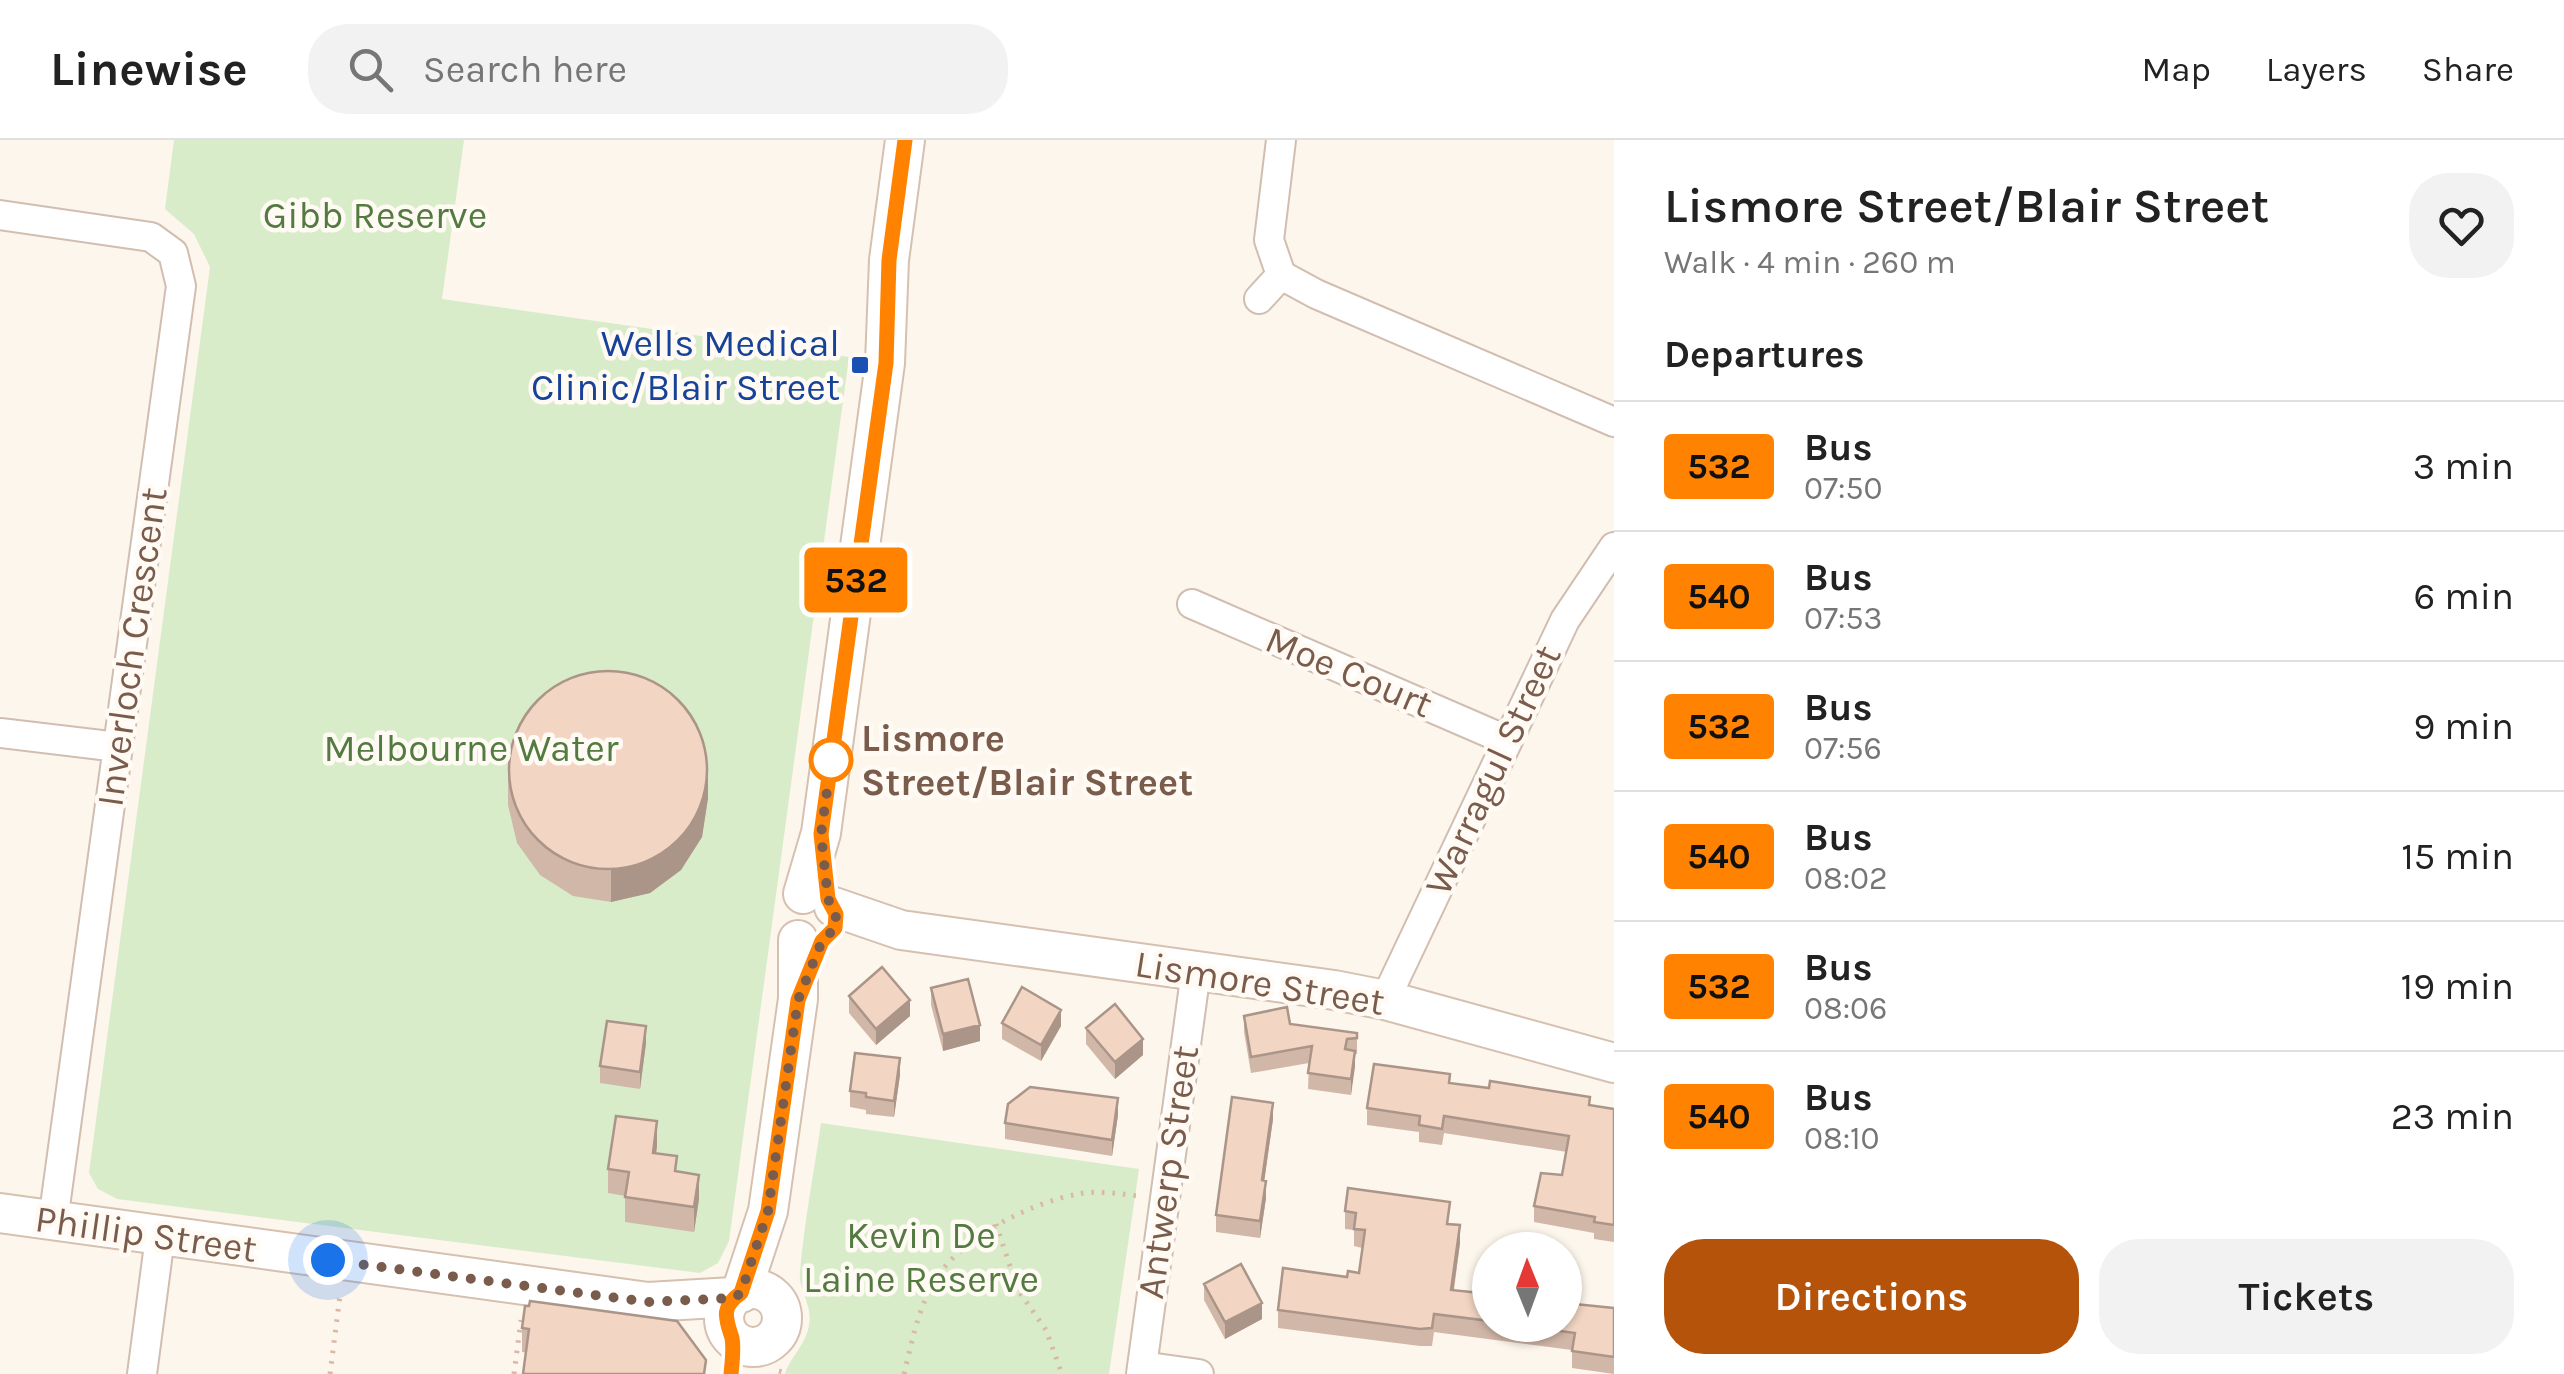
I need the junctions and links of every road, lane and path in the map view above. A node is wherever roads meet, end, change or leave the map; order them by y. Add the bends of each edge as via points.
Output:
1 (905, 140) edge
2 (928, 140) edge
3 (1282, 140) edge
4 (0, 215) edge
5 (1281, 275) junction
6 (1259, 299) dead end
7 (886, 363) junction
8 (1614, 422) edge
9 (1614, 548) edge
10 (1192, 604) dead end
11 (0, 733) edge
12 (1506, 740) junction
13 (118, 747) junction
14 (820, 919) junction
15 (1196, 971) junction
16 (1385, 1000) junction
17 (1614, 1063) edge
18 (1140, 1196) dead end
19 (0, 1214) edge
20 (53, 1221) junction
21 (996, 1224) junction
22 (160, 1237) junction
23 (340, 1295) dead end
24 (521, 1320) edge
25 (753, 1339) edge
26 (1141, 1370) edge
27 (142, 1374) edge
28 (330, 1374) edge
29 (514, 1374) edge
30 (904, 1374) edge
31 (1062, 1374) edge
32 (1199, 1374) edge

1 - 7 street via 889,260
2 - 7 street
3 - 5 street via 1269,240
4 - 13 street, Inverloch Crescent via 151,237 178,263 180,305
5 - 6 street
5 - 8 street
7 - 14 street via 821,834
9 - 12 street, Warragul Street via 1565,620
10 - 12 street, Moe Court
11 - 13 street
12 - 16 street, Warragul Street
13 - 20 street, Inverloch Crescent
14 - 15 street, Lismore Street
14 - 25 street via 798,1000
15 - 16 street, Lismore Street
15 - 26 street, Antwerp Street
16 - 17 street, Lismore Street
18 - 21 path via 1076,1194
19 - 20 street, Phillip Street
20 - 22 street, Phillip Street
21 - 30 path via 937,1276
21 - 31 path via 1018,1290 1046,1330
22 - 25 street, Phillip Street via 648,1302
22 - 27 street
23 - 28 path
24 - 29 path
26 - 32 street

